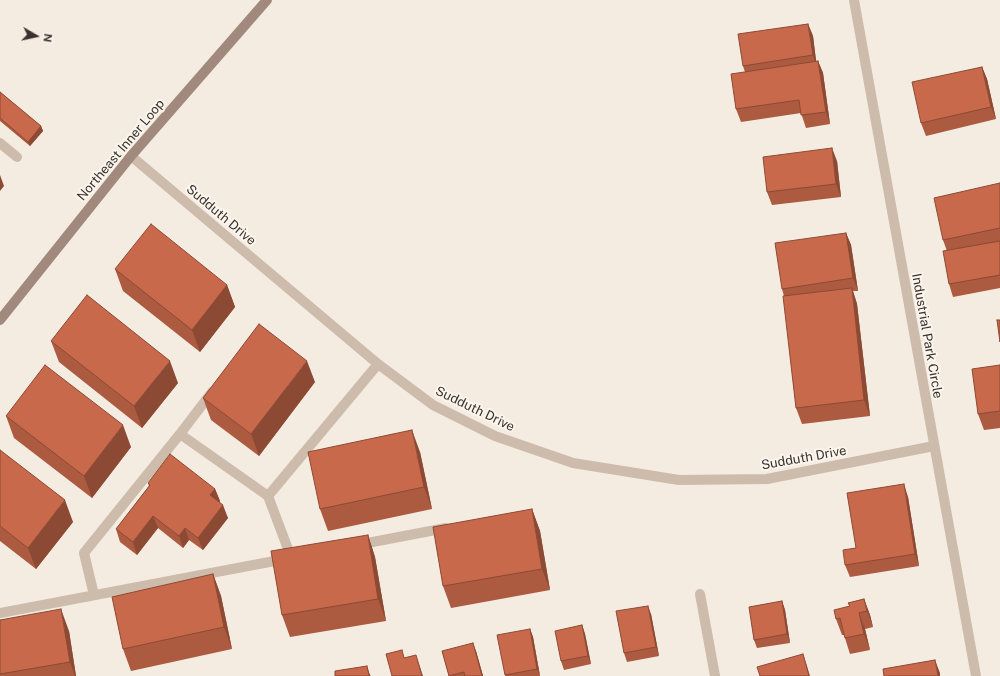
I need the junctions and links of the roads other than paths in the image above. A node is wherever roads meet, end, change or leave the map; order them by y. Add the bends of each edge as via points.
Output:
1 (267, 0) edge
2 (854, 0) edge
3 (0, 143) edge
4 (131, 156) junction
5 (17, 157) dead end
6 (0, 320) edge
7 (378, 364) junction
8 (220, 382) edge
9 (180, 434) junction
10 (934, 446) junction
11 (268, 496) junction
12 (459, 525) edge
13 (344, 547) edge
14 (700, 594) dead end
15 (94, 595) junction
16 (0, 613) edge
17 (715, 676) edge
18 (976, 676) edge

1 - 4 main road, Northeast Inner Loop
2 - 10 street, Industrial Park Circle
3 - 5 street
4 - 6 main road, Northeast Inner Loop
4 - 7 street, Sudduth Drive
7 - 10 street, Sudduth Drive via 433,405 495,436 573,463 679,480 767,479
7 - 11 street
8 - 9 street
9 - 11 street
9 - 15 street via 84,553
10 - 18 street, Industrial Park Circle
11 - 15 street via 295,557
12 - 13 street
14 - 17 street
15 - 16 street

